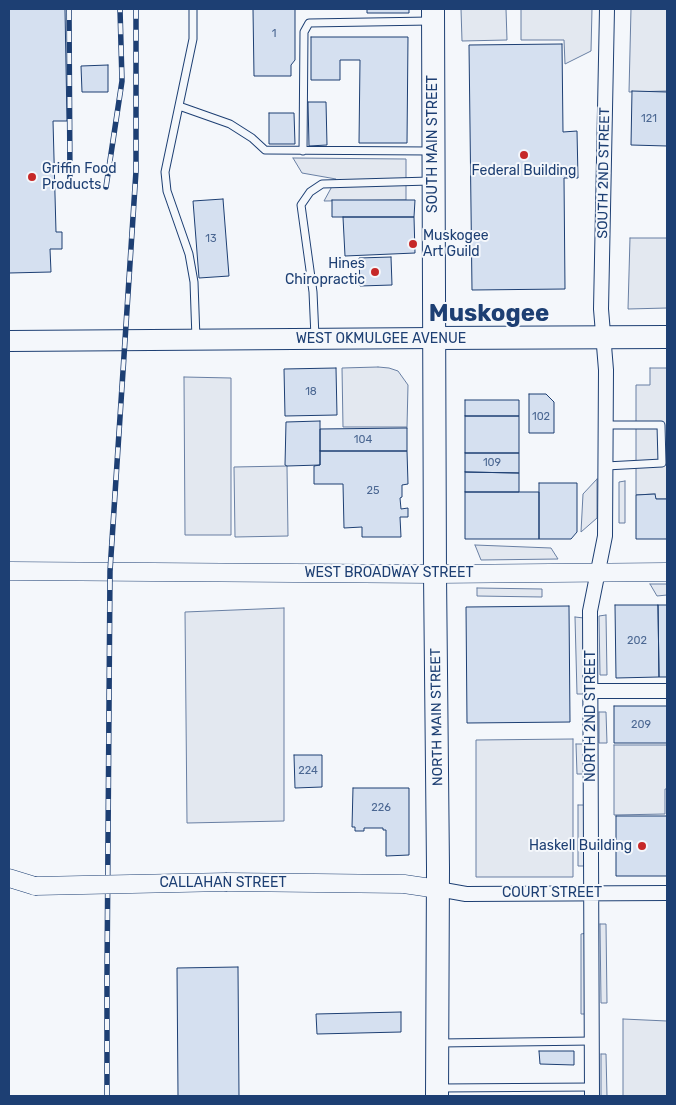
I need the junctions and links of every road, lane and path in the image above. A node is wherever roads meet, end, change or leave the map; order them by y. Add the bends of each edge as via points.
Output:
1 (193, 9) edge
2 (607, 9) edge
3 (433, 15) edge
4 (179, 106) junction
5 (303, 151) junction
6 (433, 151) junction
7 (433, 181) junction
8 (603, 337) junction
9 (667, 337) edge
10 (435, 338) junction
11 (196, 340) junction
12 (315, 340) junction
13 (9, 341) edge
14 (606, 425) junction
15 (606, 466) junction
16 (9, 571) edge
17 (598, 572) junction
18 (667, 572) edge
19 (435, 574) junction
20 (667, 690) edge
21 (591, 691) junction
22 (9, 878) edge
23 (438, 889) junction
24 (591, 893) junction
25 (667, 893) edge
26 (592, 1041) junction
27 (437, 1043) junction
28 (437, 1092) edge
29 (592, 1092) edge

1 - 4 lane via 192,39
2 - 8 street, SOUTH 2ND STREET
3 - 5 lane via 309,23 304,32
3 - 6 main road, SOUTH MAIN STREET
4 - 5 lane via 230,124 265,150
4 - 11 lane via 165,172 167,191 189,254 194,282
5 - 6 lane
6 - 7 main road, SOUTH MAIN STREET
7 - 10 main road, SOUTH MAIN STREET
7 - 12 lane via 322,184 310,192 301,205 313,292
8 - 9 main road, WEST OKMULGEE AVENUE
8 - 10 main road, WEST OKMULGEE AVENUE
8 - 14 street, NORTH 2ND STREET
10 - 12 main road, WEST OKMULGEE AVENUE
10 - 19 main road, NORTH MAIN STREET
11 - 12 main road, WEST OKMULGEE AVENUE
11 - 13 main road, WEST OKMULGEE AVENUE
14 - 15 street, NORTH 2ND STREET
14 - 15 lane via 661,425 662,463
15 - 17 street, NORTH 2ND STREET via 605,536
16 - 19 street, WEST BROADWAY STREET
17 - 18 street, WEST BROADWAY STREET
17 - 19 street, WEST BROADWAY STREET
17 - 21 street, NORTH 2ND STREET via 590,611
19 - 23 main road, NORTH MAIN STREET
20 - 21 street
21 - 24 street, NORTH 2ND STREET
22 - 23 street, CALLAHAN STREET, bridge via 35,886 227,882 404,884
23 - 24 street, COURT STREET via 466,894
23 - 27 main road, NORTH MAIN STREET
24 - 25 street, COURT STREET
24 - 26 street, NORTH 2ND STREET
26 - 27 lane
26 - 29 street, NORTH 2ND STREET
27 - 28 main road, NORTH MAIN STREET
28 - 29 lane

